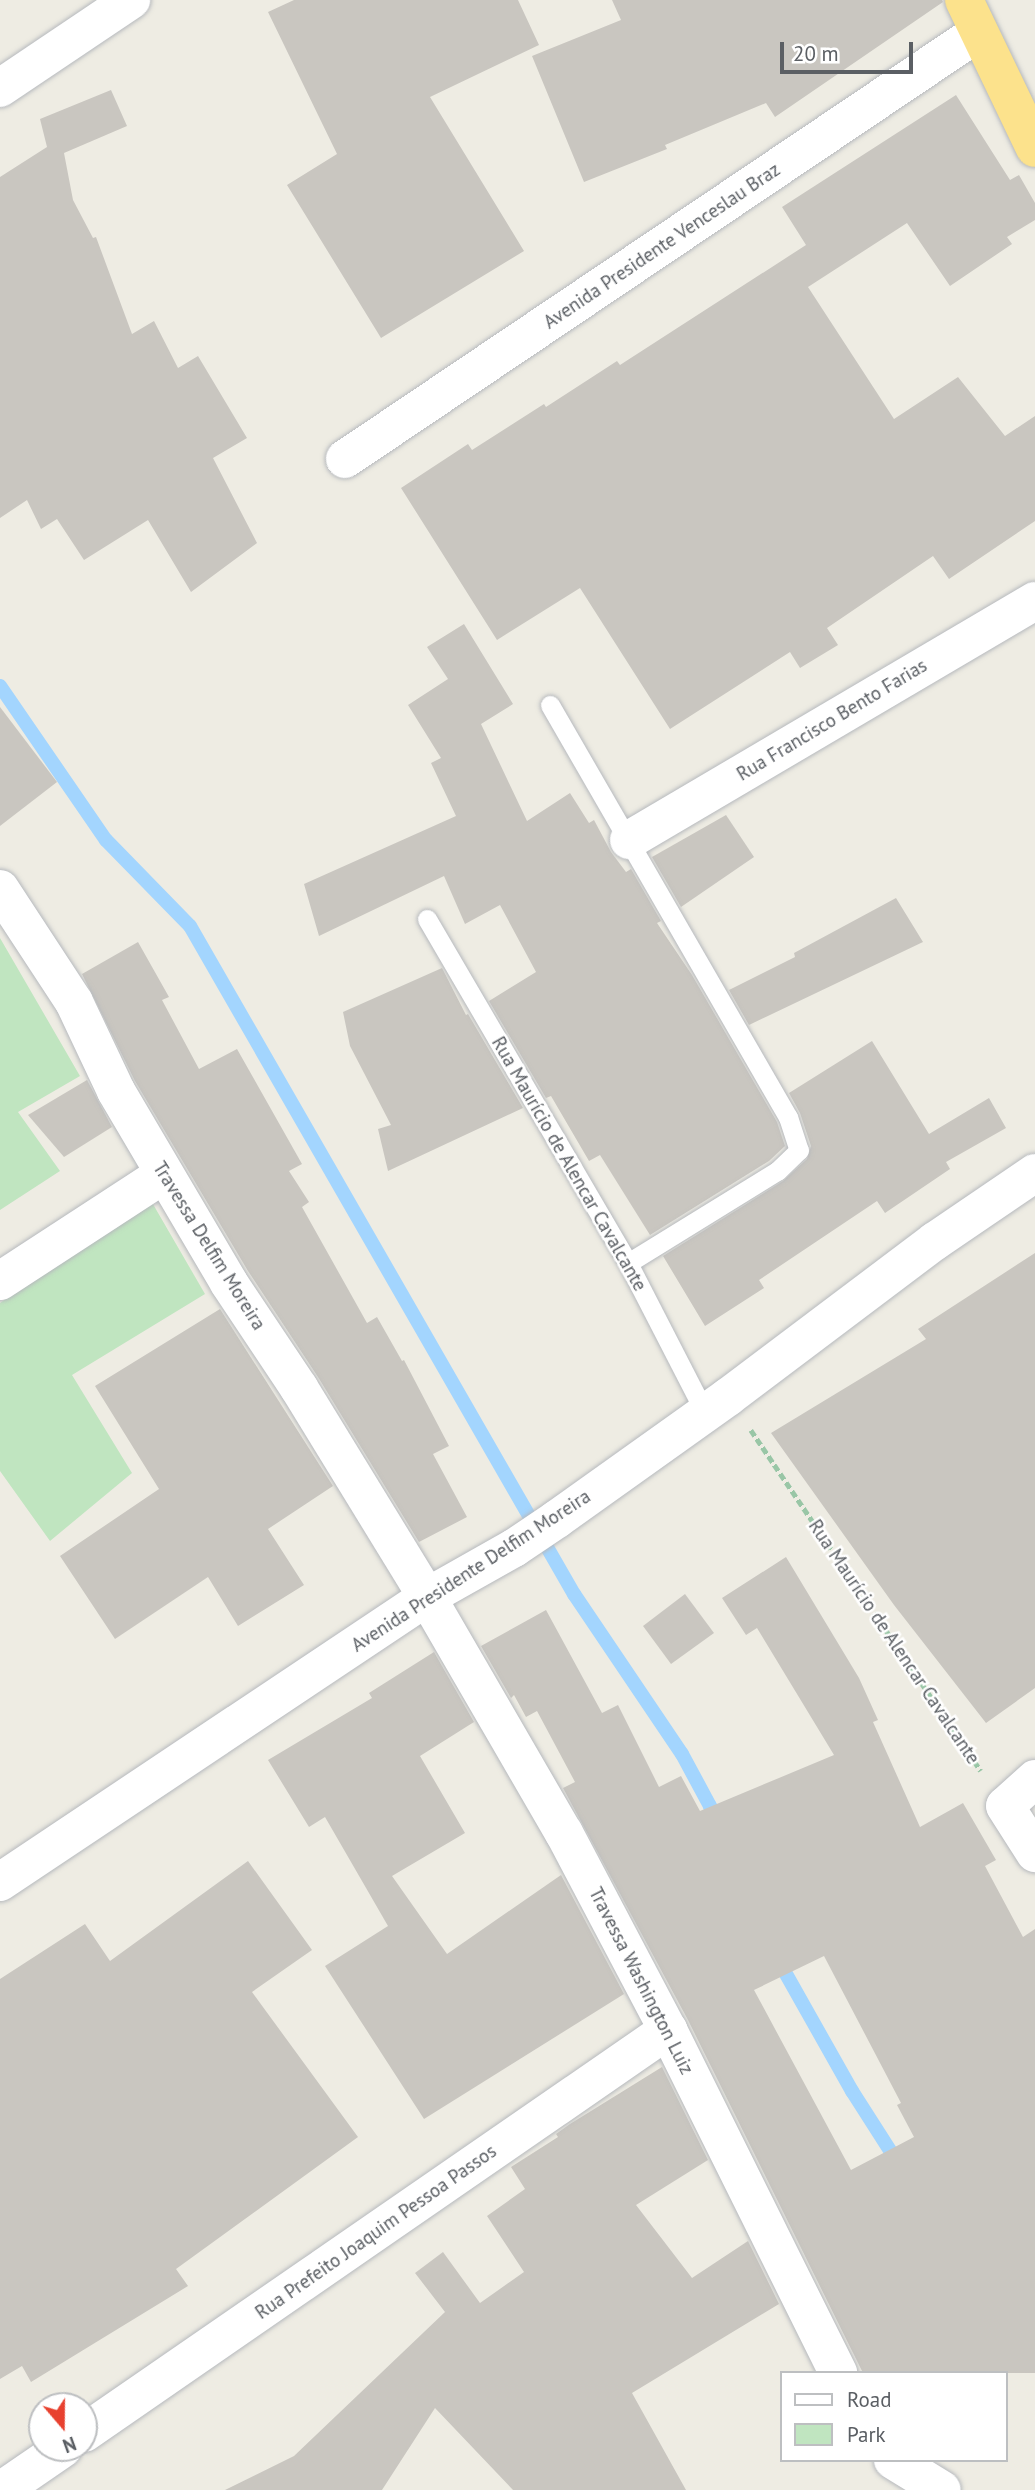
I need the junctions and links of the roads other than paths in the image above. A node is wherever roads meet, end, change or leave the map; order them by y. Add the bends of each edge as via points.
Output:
1 (131, 0) edge
2 (972, 16) edge
3 (0, 88) edge
4 (1035, 148) edge
5 (345, 459) dead end
6 (1035, 601) edge
7 (550, 705) dead end
8 (629, 840) junction
9 (0, 889) edge
10 (427, 919) dead end
11 (1035, 1172) edge
12 (164, 1174) junction
13 (628, 1263) junction
14 (0, 1281) edge
15 (717, 1405) junction
16 (427, 1598) junction
17 (1035, 1779) edge
18 (1035, 1853) edge
19 (0, 1882) edge
20 (667, 2030) junction
21 (837, 2371) edge
22 (98, 2423) edge
23 (43, 2462) edge
24 (896, 2462) edge
25 (934, 2488) edge
26 (2, 2490) edge

1 - 3 street
2 - 4 highway
2 - 5 street, Avenida Presidente Venceslau Braz
6 - 8 street, Rua Francisco Bento Farias
7 - 8 lane
8 - 13 lane via 788,1117 799,1150 777,1171
9 - 12 street, Travessa Delfim Moreira via 74,1002 116,1091
10 - 13 lane, Rua Maurício de Alencar Cavalcante
11 - 15 street, Avenida Presidente Delfim Moreira
12 - 14 street
12 - 16 street, Travessa Delfim Moreira
13 - 15 lane, Rua Maurício de Alencar Cavalcante
15 - 16 street, Avenida Presidente Delfim Moreira via 514,1548
16 - 19 street, Avenida Presidente Delfim Moreira
16 - 20 street, Travessa Washington Luiz via 564,1833
17 - 18 street via 1005,1806
20 - 21 street, Travessa Washington Luiz
20 - 22 street, Rua Prefeito Joaquim Pessoa Passos
23 - 26 street
24 - 25 street

